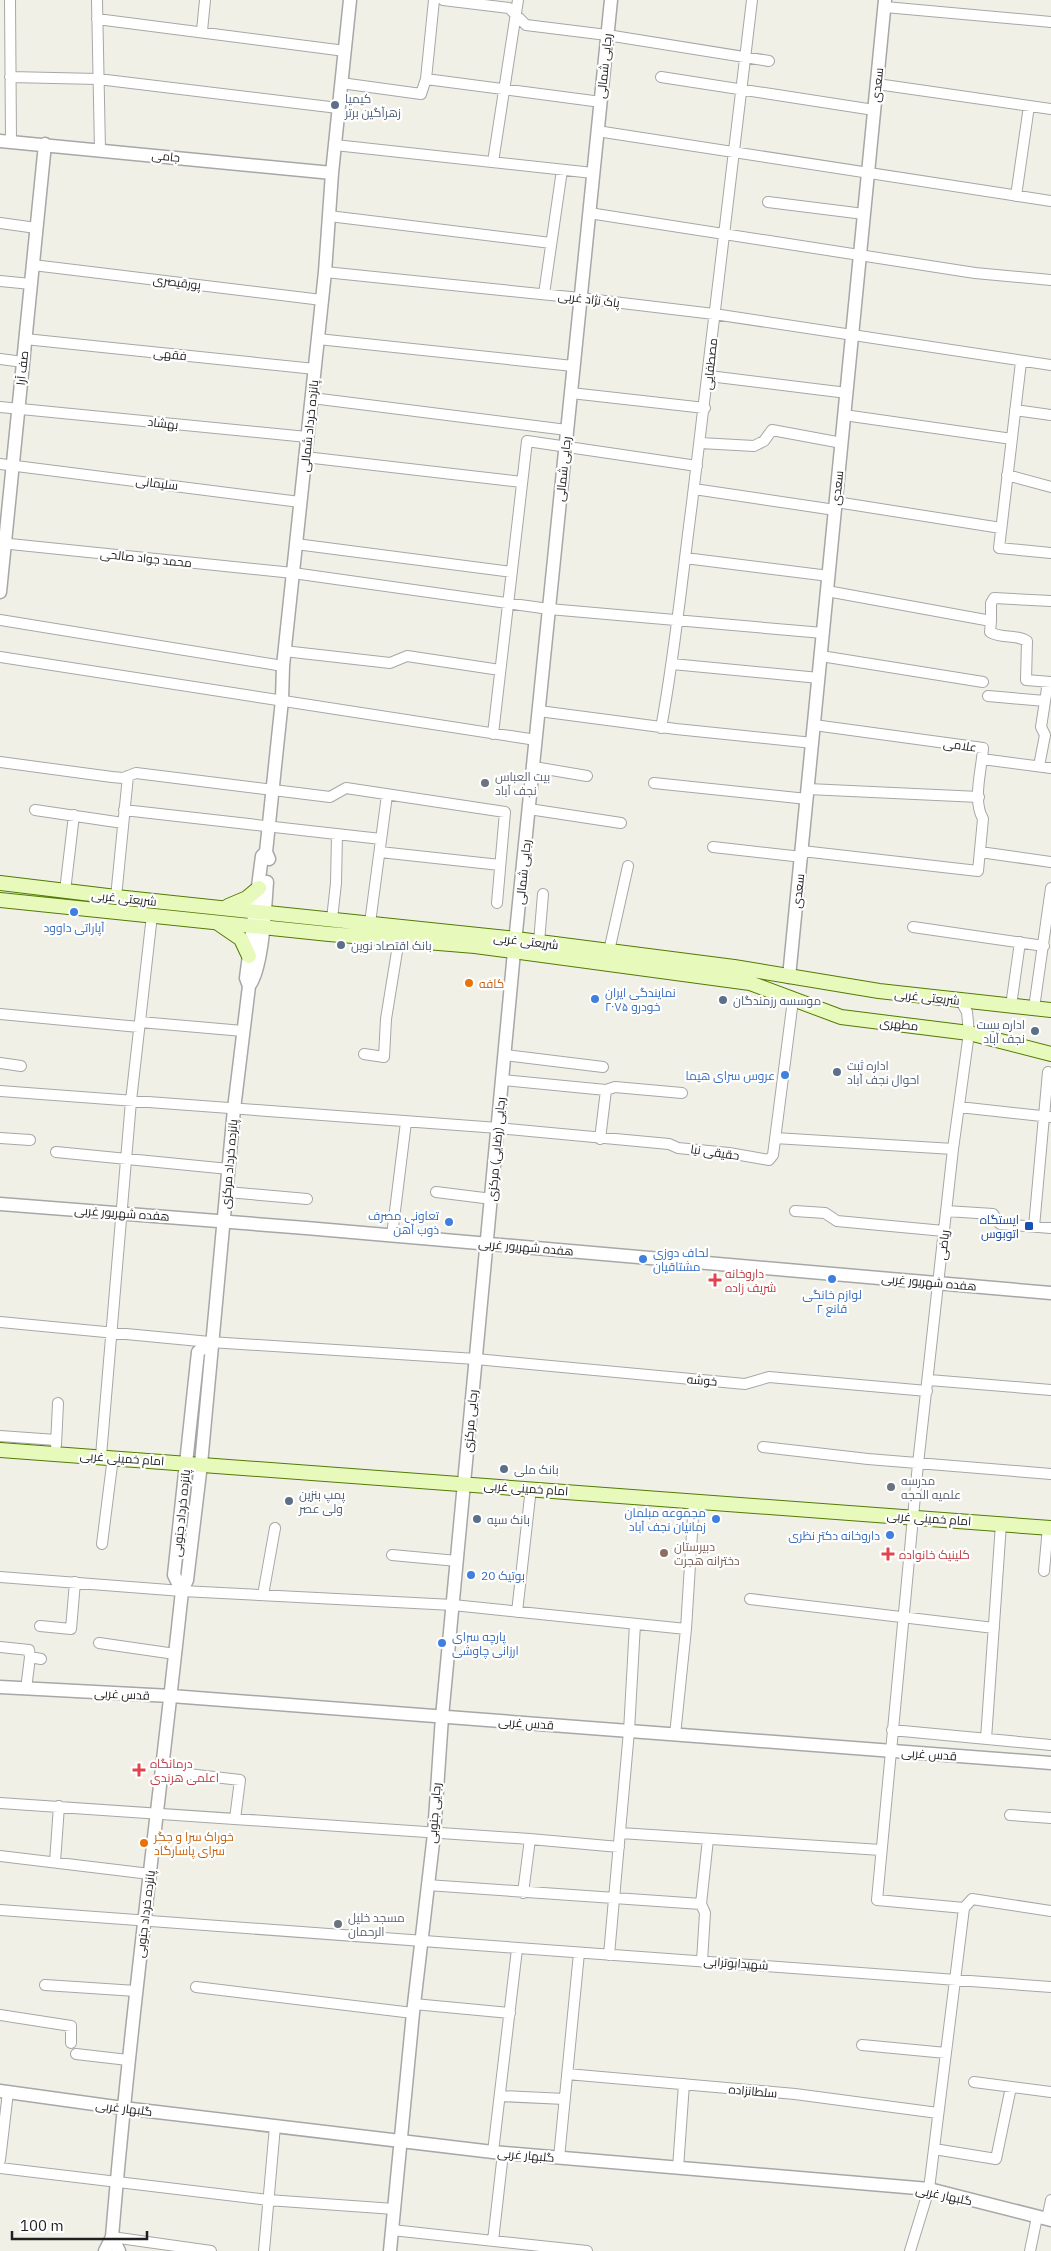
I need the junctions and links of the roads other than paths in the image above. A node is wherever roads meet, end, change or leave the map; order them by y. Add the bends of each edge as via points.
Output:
1 (10, 0) edge
2 (97, 0) edge
3 (205, 0) edge
4 (350, 0) edge
5 (434, 0) edge
6 (442, 0) edge
7 (518, 0) edge
8 (611, 0) edge
9 (752, 0) edge
10 (885, 3) edge
11 (516, 14) junction
12 (97, 19) junction
13 (1051, 22) edge
14 (202, 31) junction
15 (607, 35) junction
16 (345, 51) junction
17 (745, 56) junction
18 (770, 61) dead end
19 (10, 77) junction
20 (661, 77) dead end
21 (98, 79) junction
22 (426, 79) junction
23 (342, 83) junction
24 (877, 84) junction
25 (504, 90) junction
26 (740, 91) junction
27 (600, 102) junction
28 (1029, 106) junction
29 (338, 108) junction
30 (1051, 109) edge
31 (874, 110) junction
32 (598, 131) junction
33 (5, 141) edge
34 (45, 144) junction
35 (335, 145) junction
36 (100, 150) junction
37 (733, 150) junction
38 (493, 162) junction
39 (562, 170) junction
40 (332, 173) junction
41 (593, 173) junction
42 (868, 173) junction
43 (1016, 196) junction
44 (1051, 201) edge
45 (768, 202) dead end
46 (589, 213) junction
47 (864, 214) junction
48 (329, 216) junction
49 (0, 223) edge
50 (36, 228) junction
51 (724, 234) junction
52 (551, 243) junction
53 (860, 254) junction
54 (33, 264) junction
55 (325, 272) junction
56 (1051, 280) edge
57 (0, 281) edge
58 (31, 284) junction
59 (544, 294) junction
60 (580, 298) junction
61 (322, 300) junction
62 (714, 314) junction
63 (852, 334) junction
64 (25, 339) junction
65 (318, 339) junction
66 (0, 359) edge
67 (23, 362) junction
68 (1021, 362) junction
69 (1051, 365) edge
70 (574, 366) junction
71 (315, 369) junction
72 (709, 376) junction
73 (571, 393) junction
74 (847, 393) junction
75 (312, 398) junction
76 (0, 407) edge
77 (705, 408) junction
78 (18, 409) junction
79 (1015, 410) junction
80 (844, 415) junction
81 (1051, 415) edge
82 (567, 430) junction
83 (307, 437) junction
84 (1012, 439) junction
85 (700, 443) junction
86 (842, 443) junction
87 (566, 446) junction
88 (305, 457) junction
89 (6, 464) edge
90 (697, 466) junction
91 (1007, 475) junction
92 (522, 482) junction
93 (1051, 487) edge
94 (694, 489) junction
95 (300, 502) junction
96 (836, 506) junction
97 (1001, 528) junction
98 (2, 543) edge
99 (296, 544) junction
100 (1051, 553) edge
101 (685, 558) junction
102 (512, 572) junction
103 (293, 573) junction
104 (829, 576) junction
105 (827, 591) junction
106 (0, 592) edge
107 (1051, 601) edge
108 (508, 603) junction
109 (549, 609) junction
110 (0, 620) edge
111 (677, 620) junction
112 (991, 621) junction
113 (823, 633) junction
114 (284, 651) junction
115 (821, 656) junction
116 (0, 657) edge
117 (672, 664) junction
118 (283, 666) junction
119 (500, 670) junction
120 (819, 678) junction
121 (983, 682) dead end
122 (1050, 682) edge
123 (988, 696) dead end
124 (282, 700) junction
125 (1045, 701) junction
126 (539, 711) junction
127 (814, 725) junction
128 (661, 728) junction
129 (493, 734) junction
130 (536, 740) junction
131 (813, 743) junction
132 (982, 759) junction
133 (0, 762) edge
134 (1039, 766) junction
135 (534, 767) junction
136 (1051, 768) edge
137 (128, 776) junction
138 (587, 776) dead end
139 (654, 783) dead end
140 (272, 790) junction
141 (387, 794) junction
142 (808, 794) junction
143 (979, 797) junction
144 (529, 809) junction
145 (35, 810) dead end
146 (124, 810) junction
147 (74, 815) junction
148 (123, 823) junction
149 (621, 823) dead end
150 (269, 826) junction
151 (337, 834) junction
152 (381, 839) junction
153 (713, 847) dead end
154 (266, 852) junction
155 (380, 852) junction
156 (980, 852) junction
157 (802, 854) junction
158 (1051, 862) edge
159 (500, 865) junction
160 (628, 866) dead end
161 (0, 883) edge
162 (259, 888) junction
163 (1051, 888) edge
164 (65, 891) junction
165 (543, 894) dead end
166 (116, 897) junction
167 (0, 900) edge
168 (497, 904) dead end
169 (260, 912) junction
170 (152, 915) junction
171 (216, 915) junction
172 (332, 919) junction
173 (370, 923) junction
174 (259, 926) junction
175 (913, 927) dead end
176 (399, 939) junction
177 (539, 942) junction
178 (1020, 942) junction
179 (515, 945) junction
180 (1044, 946) junction
181 (609, 951) junction
182 (249, 956) junction
183 (789, 977) junction
184 (750, 983) joint
185 (249, 986) junction
186 (793, 1000) junction
187 (955, 1000) junction
188 (981, 1002) junction
189 (1011, 1006) junction
190 (1034, 1008) junction
191 (1051, 1010) edge
192 (0, 1014) edge
193 (139, 1025) junction
194 (243, 1031) junction
195 (968, 1031) junction
196 (364, 1054) dead end
197 (1051, 1054) edge
198 (505, 1055) junction
199 (0, 1063) edge
200 (21, 1066) dead end
201 (603, 1067) dead end
202 (1048, 1072) dead end
203 (503, 1080) junction
204 (606, 1090) junction
205 (0, 1091) edge
206 (682, 1093) dead end
207 (131, 1101) junction
208 (959, 1107) junction
209 (234, 1109) junction
210 (1047, 1117) edge
211 (406, 1122) junction
212 (498, 1128) junction
213 (0, 1138) edge
214 (775, 1138) junction
215 (600, 1139) junction
216 (30, 1140) dead end
217 (953, 1148) junction
218 (56, 1152) dead end
219 (127, 1160) junction
220 (229, 1168) junction
221 (227, 1192) junction
222 (436, 1192) dead end
223 (307, 1199) dead end
224 (492, 1199) junction
225 (0, 1204) edge
226 (795, 1211) dead end
227 (946, 1211) junction
228 (123, 1213) junction
229 (224, 1221) junction
230 (1034, 1227) junction
231 (1051, 1228) edge
232 (944, 1231) junction
233 (392, 1235) junction
234 (487, 1243) junction
235 (939, 1284) junction
236 (1051, 1293) edge
237 (0, 1322) edge
238 (112, 1332) junction
239 (210, 1342) junction
240 (476, 1359) junction
241 (929, 1380) junction
242 (1051, 1390) edge
243 (928, 1391) junction
244 (58, 1403) dead end
245 (0, 1436) edge
246 (56, 1447) junction
247 (763, 1447) dead end
248 (0, 1450) edge
249 (107, 1456) junction
250 (186, 1462) junction
251 (200, 1464) junction
252 (918, 1464) junction
253 (1051, 1474) edge
254 (464, 1484) junction
255 (531, 1488) junction
256 (694, 1501) junction
257 (914, 1517) junction
258 (1001, 1524) junction
259 (275, 1528) dead end
260 (1050, 1528) edge
261 (102, 1544) dead end
262 (392, 1555) dead end
263 (457, 1561) junction
264 (1044, 1571) dead end
265 (0, 1577) edge
266 (75, 1582) junction
267 (182, 1591) junction
268 (263, 1595) junction
269 (750, 1600) dead end
270 (453, 1605) junction
271 (517, 1612) junction
272 (904, 1617) junction
273 (635, 1624) junction
274 (40, 1626) dead end
275 (994, 1628) junction
276 (686, 1629) junction
277 (99, 1643) dead end
278 (0, 1647) edge
279 (175, 1654) junction
280 (0, 1687) edge
281 (26, 1689) junction
282 (171, 1696) junction
283 (442, 1717) junction
284 (892, 1730) junction
285 (628, 1731) junction
286 (674, 1735) junction
287 (986, 1739) junction
288 (1051, 1745) edge
289 (890, 1750) junction
290 (1051, 1763) edge
291 (162, 1771) junction
292 (0, 1803) edge
293 (59, 1806) junction
294 (157, 1813) junction
295 (1010, 1814) dead end
296 (1051, 1818) edge
297 (235, 1819) junction
298 (620, 1833) junction
299 (434, 1834) junction
300 (530, 1839) junction
301 (708, 1839) junction
302 (618, 1848) junction
303 (881, 1850) junction
304 (0, 1856) edge
305 (55, 1862) junction
306 (150, 1874) junction
307 (428, 1885) junction
308 (523, 1892) junction
309 (614, 1899) junction
310 (701, 1904) junction
311 (964, 1908) junction
312 (0, 1910) edge
313 (1051, 1911) edge
314 (143, 1921) junction
315 (421, 1941) junction
316 (517, 1949) junction
317 (579, 1953) junction
318 (609, 1955) junction
319 (702, 1961) junction
320 (956, 1980) junction
321 (45, 1985) dead end
322 (196, 1987) dead end
323 (1051, 1987) edge
324 (136, 1991) junction
325 (413, 2009) junction
326 (510, 2013) junction
327 (0, 2015) edge
328 (71, 2044) dead end
329 (862, 2045) dead end
330 (76, 2054) dead end
331 (946, 2054) junction
332 (128, 2060) junction
333 (567, 2074) junction
334 (974, 2082) dead end
335 (684, 2084) junction
336 (1011, 2087) junction
337 (4, 2091) edge
338 (1051, 2092) edge
339 (500, 2096) junction
340 (565, 2099) junction
341 (123, 2108) junction
342 (938, 2113) junction
343 (275, 2126) junction
344 (400, 2142) junction
345 (934, 2149) junction
346 (498, 2153) junction
347 (560, 2158) junction
348 (0, 2160) edge
349 (0, 2168) edge
350 (678, 2168) junction
351 (117, 2182) junction
352 (929, 2189) junction
353 (268, 2200) junction
354 (1051, 2200) edge
355 (394, 2209) junction
356 (1045, 2219) edge
357 (392, 2230) junction
358 (112, 2237) junction
359 (493, 2241) junction
360 (105, 2251) edge
361 (119, 2251) edge
362 (211, 2251) edge
363 (264, 2251) edge
364 (390, 2251) edge
365 (587, 2251) edge
366 (910, 2251) edge
367 (1030, 2251) edge

1 - 19 street
2 - 12 street
3 - 14 street
4 - 16 street, پانزده خرداد شمالی
5 - 22 street
6 - 11 street via 509,8
7 - 11 street
8 - 15 street, رجایی شمالی
9 - 17 street, مصطفایی
10 - 13 street
10 - 24 street, سعدی
11 - 15 street via 526,25
11 - 25 street
12 - 14 street
12 - 21 street
14 - 16 street
15 - 17 street
15 - 27 street, رجایی شمالی
16 - 23 street, پانزده خرداد شمالی
17 - 18 street
17 - 26 street, مصطفایی
19 - 21 street
19 - 33 street
20 - 26 street
21 - 29 street
21 - 36 street
22 - 23 street via 421,94
22 - 25 street
23 - 29 street, پانزده خرداد شمالی
24 - 28 street
24 - 31 street, سعدی
25 - 27 street
25 - 38 street
26 - 31 street
26 - 37 street, مصطفایی
27 - 32 street, رجایی شمالی
28 - 30 street
28 - 43 street
29 - 35 street, پانزده خرداد شمالی
31 - 42 street, سعدی
32 - 37 street
32 - 41 street, رجایی شمالی
33 - 34 street, جامی
34 - 36 street, جامی
34 - 50 street, صف آرا
35 - 38 street
35 - 40 street, پانزده خرداد شمالی
36 - 40 street, جامی
37 - 42 street
37 - 51 street, مصطفایی
38 - 39 street
39 - 41 street
39 - 52 street
40 - 48 street, پانزده خرداد شمالی
41 - 46 street, رجایی شمالی
42 - 43 street
42 - 47 street, سعدی
43 - 44 street
45 - 47 street
46 - 51 street
46 - 60 street, رجایی شمالی
47 - 53 street, سعدی
48 - 52 street
48 - 55 street, پانزده خرداد شمالی
49 - 50 street
50 - 54 street, صف آرا
51 - 53 street
51 - 62 street, مصطفایی
52 - 59 street
53 - 56 street via 975,273
53 - 63 street, سعدی
54 - 58 street, صف آرا
54 - 61 street, پورقیصری
55 - 59 street, پاک نژاد غربی
55 - 61 street, پانزده خرداد شمالی
57 - 58 street
58 - 64 street, صف آرا
59 - 60 street, پاک نژاد غربی
60 - 62 street, پاک نژاد غربی
60 - 70 street, رجایی شمالی
61 - 65 street, پانزده خرداد شمالی
62 - 63 street, پاک نژاد غربی
62 - 72 street, مصطفایی
63 - 68 street, پاک نژاد غربی
63 - 74 street, سعدی
64 - 67 street, صف آرا
64 - 71 street, فقهی
65 - 70 street
65 - 71 street, پانزده خرداد شمالی
66 - 67 street
67 - 78 street, صف آرا
68 - 69 street, پاک نژاد غربی
68 - 79 street
70 - 73 street, رجایی شمالی
71 - 75 street, پانزده خرداد شمالی
72 - 74 street
72 - 77 street, مصطفایی
73 - 77 street
73 - 82 street, رجایی شمالی
74 - 80 street, سعدی
75 - 82 street
75 - 83 street, پانزده خرداد شمالی
76 - 78 street, بهشاد
77 - 85 street, مصطفایی
78 - 83 street, بهشاد
78 - 89 street, صف آرا
79 - 81 street
79 - 84 street
80 - 84 street
80 - 86 street, سعدی
82 - 87 street, رجایی شمالی
83 - 88 street, پانزده خرداد شمالی
84 - 91 street
85 - 86 street via 754,446 772,430
85 - 90 street, مصطفایی
86 - 96 street, سعدی
87 - 90 street
87 - 92 street via 526,440
87 - 109 street, رجایی شمالی
88 - 92 street
88 - 95 street, پانزده خرداد شمالی
89 - 95 street, سلیمانی
89 - 98 street, صف آرا
90 - 94 street, مصطفایی
91 - 93 street
91 - 97 street
92 - 102 street
94 - 96 street
94 - 101 street, مصطفایی
95 - 99 street, پانزده خرداد شمالی
96 - 97 street
96 - 104 street, سعدی
97 - 100 street via 999,548
98 - 103 street, محمد جواد صالحی
98 - 106 street, صف آرا
99 - 102 street
99 - 103 street, پانزده خرداد شمالی
101 - 104 street
101 - 111 street, مصطفایی
102 - 108 street
103 - 108 street, محمد جواد صالحی
103 - 114 street, پانزده خرداد شمالی
104 - 105 street, سعدی
105 - 112 street
105 - 113 street, سعدی
107 - 112 street via 994,598
108 - 109 street, محمد جواد صالحی
108 - 119 street
109 - 111 street, محمد جواد صالحی
109 - 126 street, رجایی شمالی
110 - 118 street
111 - 113 street, محمد جواد صالحی
111 - 117 street, مصطفایی
112 - 122 street via 990,632 995,636 1028,641 1026,680
113 - 115 street, سعدی
114 - 118 street, پانزده خرداد شمالی
114 - 119 street via 390,663 407,656
115 - 120 street, سعدی
115 - 121 street
116 - 124 street
117 - 120 street
117 - 128 street, مصطفایی
118 - 124 street, پانزده خرداد شمالی
119 - 129 street
120 - 127 street, سعدی
122 - 125 street
123 - 125 street
124 - 129 street
124 - 140 street, پانزده خرداد شمالی
125 - 134 street via 1041,727 1045,735
126 - 128 street
126 - 130 street, رجایی شمالی
127 - 131 street, سعدی
127 - 132 street, علامی via 983,748
128 - 131 street
129 - 130 street
130 - 135 street, رجایی شمالی
131 - 142 street, سعدی
132 - 134 street
132 - 143 street, علامی
133 - 137 street via 112,777
134 - 136 street
135 - 138 street
135 - 144 street, رجایی شمالی
137 - 140 street via 136,773
137 - 146 street
139 - 142 street
140 - 141 street via 330,797 346,788
140 - 150 street, پانزده خرداد شمالی
141 - 152 street
141 - 159 street via 505,812
142 - 143 street
142 - 157 street, سعدی
143 - 156 street, علامی via 979,812 983,819
144 - 149 street
144 - 179 street, رجایی شمالی
145 - 147 street
146 - 148 street
146 - 150 street
147 - 148 street
147 - 164 street
148 - 166 street
150 - 151 street
150 - 154 street, پانزده خرداد شمالی
151 - 152 street
151 - 172 street
152 - 155 street
153 - 157 street
154 - 162 street, پانزده خرداد شمالی via 262,856
154 - 169 street, پانزده خرداد شمالی via 269,858
155 - 159 street
155 - 173 street
156 - 157 street, علامی via 978,871
156 - 158 street
157 - 183 street, سعدی
159 - 168 street
160 - 181 street
161 - 164 main road, شریعتی غربی
162 - 169 street, پانزده خرداد شمالی
162 - 171 main road
163 - 180 street
164 - 166 main road, شریعتی غربی
165 - 177 street
166 - 171 main road, شریعتی غربی
167 - 170 main road, شریعتی غربی
169 - 171 main road, شریعتی غربی
169 - 172 main road, شریعتی غربی
169 - 174 street, پانزده خرداد شمالی
170 - 171 main road, شریعتی غربی
170 - 193 street
171 - 174 main road, شریعتی غربی
171 - 182 main road via 241,939
172 - 173 main road, شریعتی غربی
173 - 179 main road, شریعتی غربی
174 - 176 main road, شریعتی غربی
174 - 182 street, پانزده خرداد مرکزی
174 - 185 street, پانزده خرداد مرکزی via 255,979
175 - 178 street
176 - 179 main road, شریعتی غربی
176 - 196 street via 386,1019 384,1057
177 - 179 main road, شریعتی غربی
177 - 181 main road, شریعتی غربی
178 - 180 street
178 - 189 street
179 - 184 main road, شریعتی غربی
179 - 198 street, رجایی (رضایی) مرکزی
180 - 190 street
181 - 183 main road, شریعتی غربی
182 - 185 street, پانزده خرداد مرکزی via 246,978
183 - 187 main road, شریعتی غربی
184 - 186 main road, مطهری
185 - 194 street, پانزده خرداد مرکزی
186 - 195 main road, مطهری via 841,1017
186 - 214 street, حقیقی نیا
187 - 188 main road, شریعتی غربی
187 - 195 street via 967,1012
188 - 189 main road, شریعتی غربی
188 - 195 street via 974,1007 971,1024 974,1031
189 - 190 main road, شریعتی غربی
190 - 191 main road, شریعتی غربی
192 - 193 street
193 - 194 street
193 - 207 street
194 - 209 street, پانزده خرداد مرکزی
195 - 197 main road, مطهری
195 - 208 street, ریاضی
198 - 201 street
198 - 203 street, رجایی (رضایی) مرکزی
199 - 200 street
202 - 210 street
203 - 204 street
203 - 212 street, رجایی (رضایی) مرکزی
204 - 206 street via 615,1087
204 - 215 street
205 - 207 street, حقیقی نیا
207 - 209 street, حقیقی نیا
207 - 219 street
208 - 210 street
208 - 217 street, ریاضی
209 - 211 street, حقیقی نیا
209 - 220 street, پانزده خرداد مرکزی
210 - 230 street
211 - 212 street, حقیقی نیا
211 - 233 street
212 - 215 street, حقیقی نیا
212 - 224 street, رجایی (رضایی) مرکزی
213 - 216 street
214 - 215 street, حقیقی نیا via 773,1155 769,1160 678,1148 669,1144
214 - 217 street
217 - 227 street, ریاضی
218 - 219 street
219 - 220 street
219 - 228 street
220 - 221 street, پانزده خرداد مرکزی
221 - 223 street
221 - 229 street, پانزده خرداد مرکزی
222 - 224 street
224 - 234 street, رجایی (رضایی) مرکزی
225 - 228 street, هفده شهریور غربی
226 - 232 street via 825,1213 837,1221
227 - 230 street via 993,1214 1000,1224
227 - 232 street, ریاضی
228 - 229 street, هفده شهریور غربی
228 - 238 street
229 - 233 street, هفده شهریور غربی
229 - 239 street, پانزده خرداد مرکزی
230 - 231 street
232 - 235 street, ریاضی
233 - 234 street, هفده شهریور غربی
234 - 235 street, هفده شهریور غربی
234 - 240 street, رجایی (رضایی) مرکزی
235 - 236 street, هفده شهریور غربی
235 - 241 street, ریاضی
237 - 238 street, خوشه
238 - 239 street, خوشه
238 - 249 street
239 - 240 street, خوشه
239 - 250 street, پانزده خرداد مرکزی via 198,1352
239 - 251 street, پانزده خرداد مرکزی
240 - 243 street, خوشه via 746,1384 769,1377
240 - 254 street, رجایی مرکزی
241 - 242 street
241 - 243 street, ریاضی
243 - 252 street, ریاضی
244 - 246 street
245 - 246 street
246 - 248 main road, امام خمینی غربی
246 - 249 main road, امام خمینی غربی
247 - 252 street
249 - 250 main road, امام خمینی غربی
249 - 261 street
250 - 251 main road, امام خمینی غربی
250 - 267 street, پانزده خرداد جنوبی via 174,1575
251 - 254 main road, امام خمینی غربی
251 - 267 street, پانزده خرداد جنوبی via 187,1580
252 - 253 street
252 - 257 street, ریاضی
254 - 255 main road, امام خمینی غربی
254 - 263 street, رجایی جنوبی
255 - 256 main road, امام خمینی غربی
255 - 271 street
256 - 257 main road, امام خمینی غربی
256 - 276 street
257 - 258 main road, امام خمینی غربی
257 - 272 street, ریاضی
258 - 260 main road, امام خمینی غربی
258 - 275 street
259 - 268 street
260 - 264 street
262 - 263 street
263 - 270 street, رجایی جنوبی
265 - 266 street
266 - 267 street
266 - 274 street via 71,1629
267 - 268 street
267 - 279 street, پانزده خرداد جنوبی
268 - 270 street
269 - 272 street
270 - 271 street
270 - 283 street, رجایی جنوبی
271 - 273 street
272 - 275 street
272 - 284 street, ریاضی
273 - 276 street
273 - 285 street
275 - 287 street
276 - 286 street
277 - 279 street
278 - 281 street via 30,1650 36,1658
279 - 282 street, پانزده خرداد جنوبی
280 - 281 street, قدس غربی
281 - 282 street, قدس غربی
282 - 283 street, قدس غربی
282 - 291 street, پانزده خرداد جنوبی
283 - 285 street, قدس غربی
283 - 299 street, رجایی جنوبی
284 - 287 street
284 - 289 street, ریاضی
285 - 286 street, قدس غربی
285 - 298 street
286 - 289 street, قدس غربی
287 - 288 street
289 - 290 street, قدس غربی
289 - 303 street, ریاضی
291 - 294 street, پانزده خرداد جنوبی
291 - 297 street via 240,1780
292 - 293 street
293 - 294 street
293 - 305 street
294 - 297 street
294 - 306 street, پانزده خرداد جنوبی
295 - 296 street
297 - 299 street
298 - 301 street
298 - 302 street
299 - 300 street
299 - 307 street, رجایی جنوبی
300 - 302 street
300 - 308 street
301 - 303 street
301 - 310 street
302 - 309 street
303 - 311 street, ریاضی via 877,1900
304 - 305 street
305 - 306 street
306 - 314 street, پانزده خرداد جنوبی
307 - 308 street
307 - 315 street, رجایی جنوبی
308 - 309 street
309 - 310 street
309 - 318 street
310 - 319 street via 705,1913
311 - 313 street via 972,1899
311 - 320 street
312 - 314 street, شهیدابوترابی
314 - 315 street, شهیدابوترابی
314 - 324 street, پانزده خرداد جنوبی
315 - 316 street, شهیدابوترابی
315 - 325 street, رجایی جنوبی
316 - 317 street, شهیدابوترابی
316 - 326 street
317 - 318 street, شهیدابوترابی
317 - 333 street
318 - 319 street, شهیدابوترابی
319 - 320 street, شهیدابوترابی
320 - 323 street, شهیدابوترابی
320 - 331 street
321 - 324 street
322 - 325 street
324 - 332 street, پانزده خرداد جنوبی
325 - 326 street
325 - 344 street, رجایی جنوبی
326 - 339 street
327 - 328 street via 71,2026
329 - 331 street
330 - 332 street
331 - 342 street
332 - 341 street, پانزده خرداد جنوبی
333 - 335 street, سلطانزاده
333 - 340 street
334 - 336 street
335 - 342 street, سلطانزاده via 796,2094
335 - 350 street
336 - 338 street
336 - 345 street via 996,2159
337 - 341 street, گلبهار غربی
337 - 348 street
339 - 340 street
339 - 346 street
340 - 347 street
341 - 343 street, گلبهار غربی
341 - 351 street, پانزده خرداد جنوبی
342 - 345 street
343 - 344 street, گلبهار غربی
343 - 353 street
344 - 346 street, گلبهار غربی
344 - 355 street, رجایی جنوبی
345 - 352 street
346 - 347 street, گلبهار غربی
346 - 359 street
347 - 350 street, گلبهار غربی
349 - 351 street
350 - 352 street, گلبهار غربی
351 - 353 street
351 - 358 street, پانزده خرداد جنوبی
352 - 356 street, گلبهار غربی
352 - 366 street
353 - 355 street
353 - 363 street
354 - 356 street
355 - 357 street, رجایی جنوبی
356 - 367 street
357 - 359 street
357 - 364 street, رجایی جنوبی
358 - 360 street
358 - 361 street
358 - 362 street
359 - 365 street

